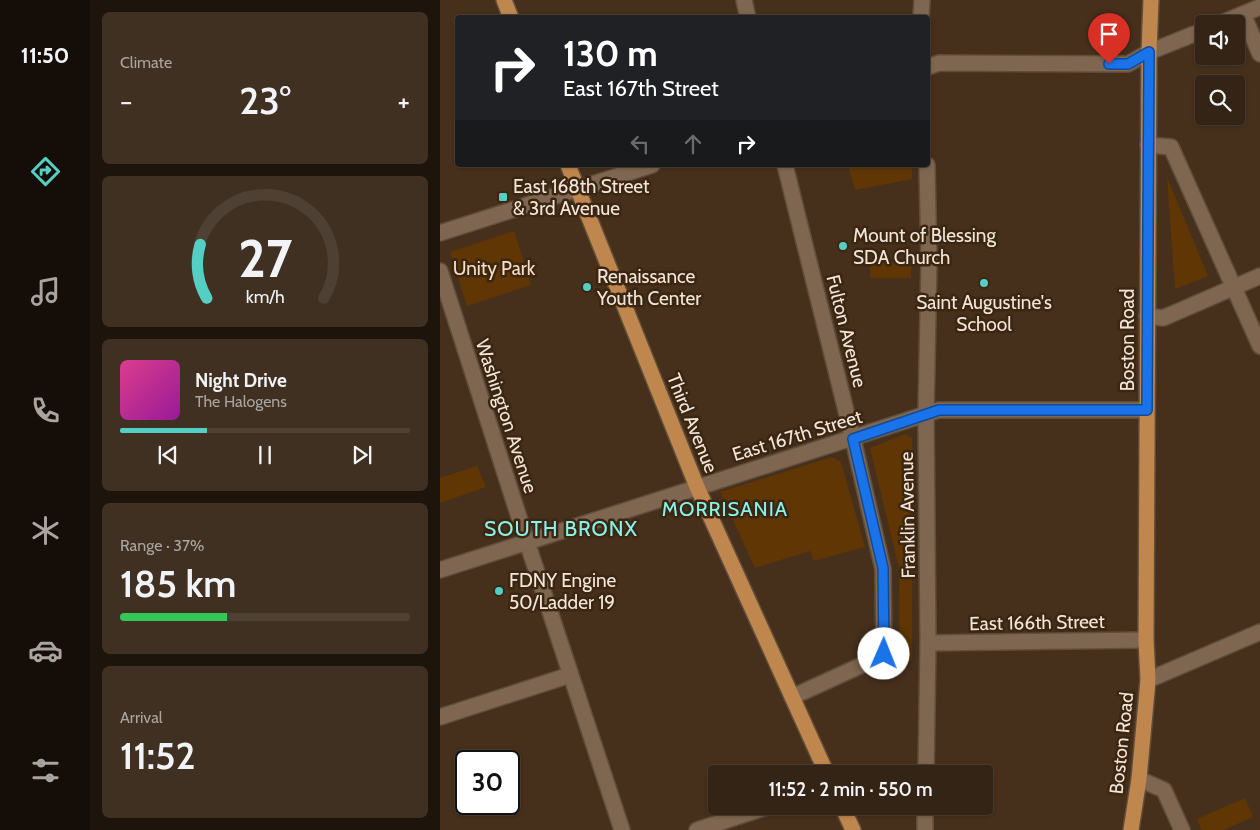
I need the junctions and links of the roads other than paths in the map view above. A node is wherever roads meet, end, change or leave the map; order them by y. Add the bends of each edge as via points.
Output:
1 (504, 0) edge
2 (744, 0) edge
3 (922, 0) edge
4 (1151, 0) edge
5 (1260, 7) edge
6 (1243, 14) joint
7 (510, 15) edge
8 (747, 15) edge
9 (922, 15) edge
10 (1195, 34) edge
11 (1149, 52) junction
12 (1260, 54) edge
13 (930, 66) edge
14 (1148, 145) junction
15 (569, 167) edge
16 (646, 167) edge
17 (785, 167) edge
18 (927, 167) edge
19 (577, 189) junction
20 (440, 233) edge
21 (440, 271) edge
22 (1260, 276) edge
23 (1234, 287) junction
24 (1148, 316) junction
25 (1260, 346) edge
26 (1147, 410) junction
27 (926, 414) junction
28 (853, 439) junction
29 (697, 487) junction
30 (527, 542) junction
31 (440, 570) edge
32 (1259, 635) edge
33 (1146, 640) junction
34 (928, 643) junction
35 (570, 675) junction
36 (1148, 680) junction
37 (792, 697) junction
38 (440, 717) edge
39 (823, 765) edge
40 (926, 765) edge
41 (1139, 779) junction
42 (743, 815) edge
43 (846, 815) edge
44 (925, 815) edge
45 (622, 830) edge
46 (697, 830) edge
47 (853, 830) edge
48 (925, 830) edge
49 (1131, 830) edge
50 (1182, 830) edge

1 - 7 main road
2 - 8 street
3 - 9 street
4 - 11 main road, Boston Road
5 - 6 street
6 - 12 street
10 - 11 street
11 - 13 street via 1128,64 939,63
11 - 14 main road, Boston Road
14 - 23 street via 1171,147
14 - 24 main road, Boston Road
15 - 19 main road, Third Avenue
16 - 19 street
17 - 28 street, Fulton Avenue
18 - 27 street, Franklin Avenue
19 - 20 street
19 - 29 main road, Third Avenue
21 - 30 street, Washington Avenue
22 - 23 street
23 - 24 street via 1163,318
23 - 25 street
24 - 26 main road, Boston Road
26 - 27 street, East 167th Street via 939,410
26 - 33 main road, Boston Road
27 - 28 street, East 167th Street
27 - 34 street, Franklin Avenue
28 - 29 street, East 167th Street
28 - 37 street, Fulton Avenue via 883,568 884,654
29 - 30 street, East 167th Street
29 - 37 main road, Third Avenue
30 - 31 street, East 167th Street
30 - 35 street, Washington Avenue
32 - 36 street
33 - 34 street, East 166th Street
33 - 36 main road, Boston Road
34 - 40 street, Franklin Avenue
35 - 38 street
35 - 45 street, Washington Avenue
36 - 41 main road, Boston Road
37 - 39 main road, Third Avenue
41 - 49 main road, Boston Road
41 - 50 street via 1164,790
42 - 46 street
43 - 47 main road
44 - 48 street

